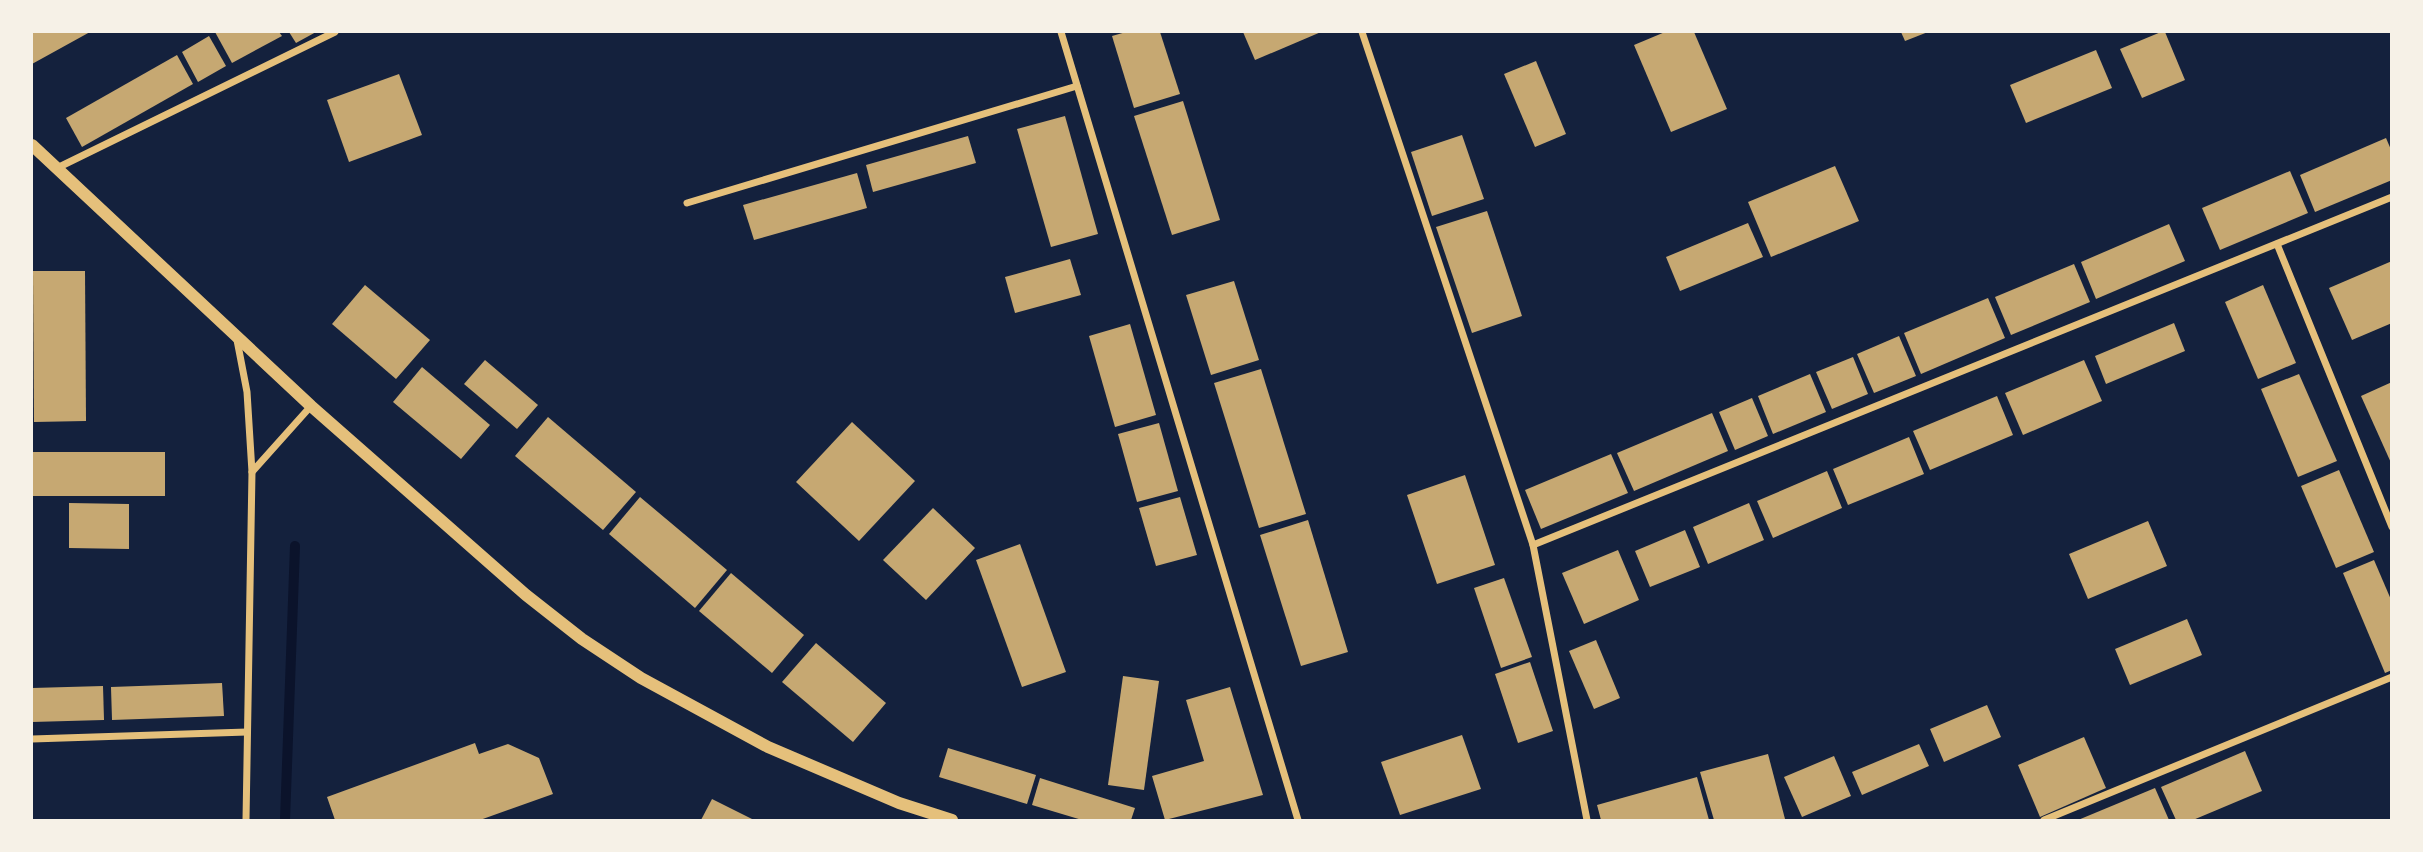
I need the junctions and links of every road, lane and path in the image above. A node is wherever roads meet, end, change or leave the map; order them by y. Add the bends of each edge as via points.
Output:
1 (335, 32) edge
2 (1061, 32) edge
3 (1362, 32) edge
4 (1077, 86) junction
5 (32, 145) edge
6 (55, 169) junction
7 (2392, 197) edge
8 (687, 203) dead end
9 (2277, 244) junction
10 (234, 331) junction
11 (311, 406) junction
12 (251, 472) junction
13 (2392, 527) edge
14 (1533, 545) junction
15 (2392, 677) edge
16 (247, 732) junction
17 (32, 739) edge
18 (246, 821) edge
19 (952, 821) edge
20 (1298, 821) edge
21 (1587, 821) edge
22 (2045, 821) edge

1 - 6 street
2 - 4 street
3 - 14 street
4 - 8 street
4 - 20 street
5 - 6 street
6 - 10 street
7 - 9 street
9 - 13 street
9 - 14 street
10 - 11 street
10 - 12 street via 247,392
11 - 12 street
11 - 19 street via 526,596 611,659 768,747
12 - 16 street
14 - 21 street
15 - 22 street
16 - 17 street
16 - 18 street

